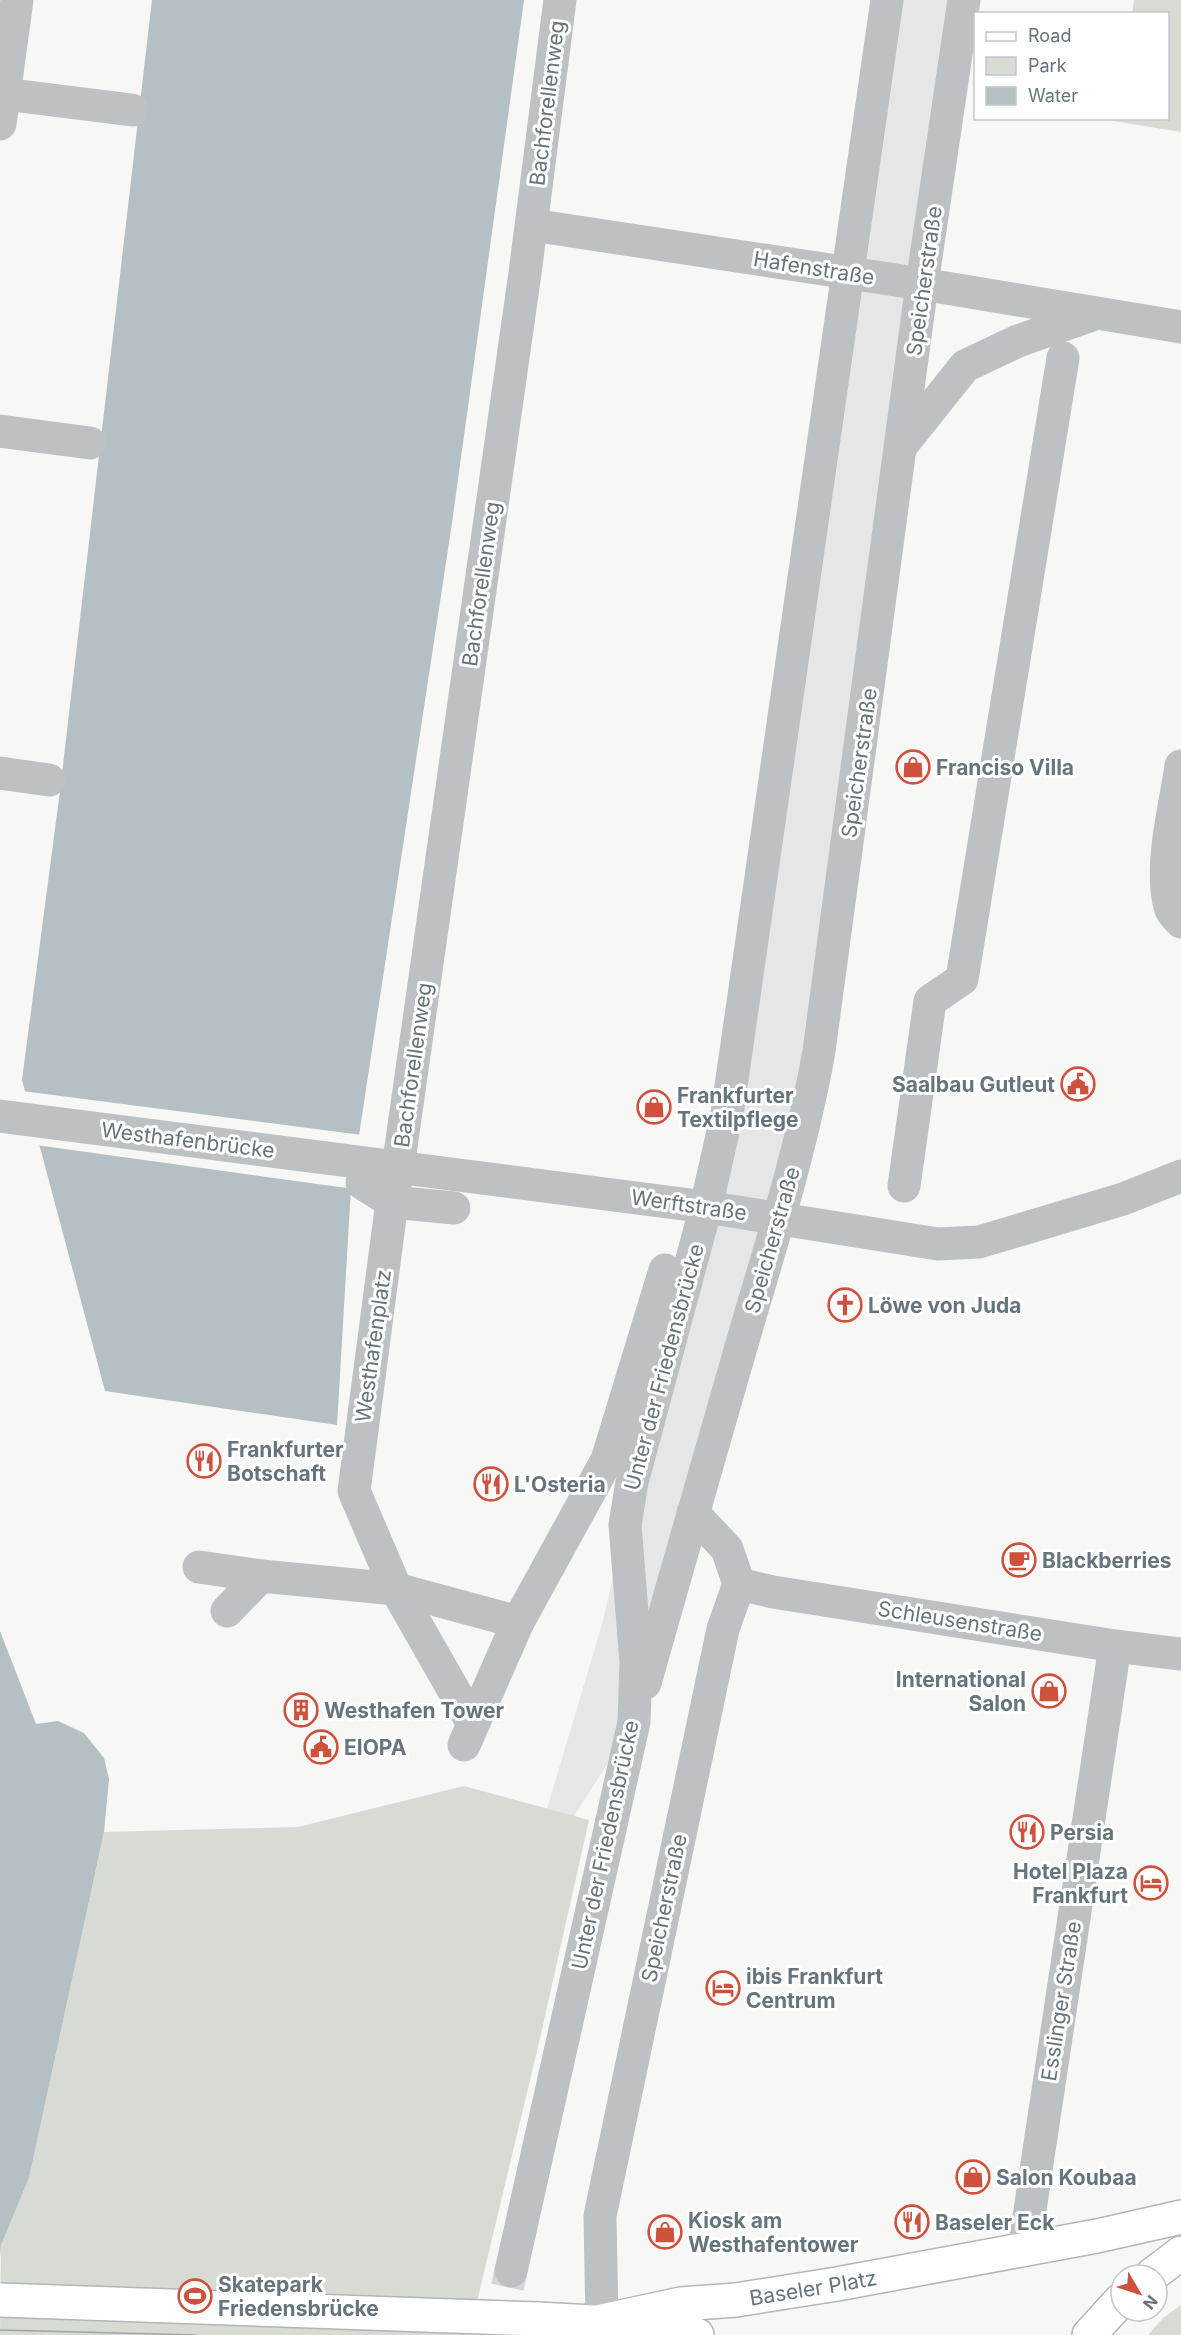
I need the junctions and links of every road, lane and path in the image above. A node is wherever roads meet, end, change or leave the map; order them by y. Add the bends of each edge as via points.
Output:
1 (17, 0) edge
2 (560, 0) edge
3 (887, 0) edge
4 (964, 0) edge
5 (2, 109) edge
6 (132, 110) dead end
7 (532, 225) junction
8 (849, 274) junction
9 (922, 284) junction
10 (1095, 314) junction
11 (1181, 327) edge
12 (1063, 358) dead end
13 (0, 431) edge
14 (90, 443) dead end
15 (902, 445) junction
16 (1181, 766) edge
17 (0, 773) edge
18 (49, 780) dead end
19 (1181, 922) edge
20 (5, 1117) edge
21 (398, 1168) junction
22 (364, 1173) junction
23 (1181, 1176) edge
24 (904, 1186) dead end
25 (392, 1202) junction
26 (706, 1207) junction
27 (454, 1208) dead end
28 (780, 1220) junction
29 (665, 1270) dead end
30 (693, 1513) junction
31 (199, 1567) dead end
32 (261, 1576) junction
33 (739, 1584) junction
34 (396, 1589) junction
35 (226, 1611) dead end
36 (518, 1622) junction
37 (1115, 1646) junction
38 (1181, 1654) edge
39 (634, 1722) junction
40 (468, 1735) joint
41 (1181, 2217) edge
42 (1024, 2250) junction
43 (1181, 2253) edge
44 (1168, 2263) edge
45 (511, 2271) tunnel mouth
46 (0, 2300) edge
47 (1109, 2313) edge
48 (602, 2321) junction
49 (697, 2335) edge
50 (1089, 2335) edge

1 - 5 street
2 - 7 street, Bachforellenweg
3 - 8 street
4 - 9 street, Speicherstraße
5 - 6 street
7 - 8 street, Hafenstraße
7 - 21 street, Bachforellenweg
8 - 9 street, Hafenstraße
8 - 26 street via 728,1102
9 - 10 street, Hafenstraße
9 - 15 street, Speicherstraße
10 - 11 street, Hafenstraße
10 - 15 street, Hafenstraße via 1018,341 965,366
12 - 24 street via 962,979 930,1001
13 - 14 street
15 - 28 street, Speicherstraße via 819,1051 809,1112
16 - 19 street via 1167,855 1170,909
17 - 18 street
20 - 22 street, Westhafenbrücke
21 - 22 street, Werftstraße
21 - 25 street, Westhafenplatz
21 - 26 street, Werftstraße
22 - 25 street
23 - 28 street, Werftstraße via 1123,1199 979,1242 938,1244
25 - 27 street
25 - 34 street, Westhafenplatz via 354,1491
26 - 28 street, Werftstraße
26 - 39 street, Unter der Friedensbrücke via 632,1482 625,1526 636,1662
28 - 30 street, Speicherstraße
29 - 36 street, Unter der Friedensbrücke via 607,1460
30 - 33 street via 728,1550
30 - 39 street, Speicherstraße
31 - 32 street
32 - 34 street
32 - 35 street
33 - 37 street, Schleusenstraße
33 - 48 street, Speicherstraße via 723,1629 600,2216
34 - 36 street
34 - 40 street, Westhafenplatz
36 - 40 street, Unter der Friedensbrücke
37 - 38 street, Schleusenstraße
37 - 42 street, Esslinger Straße
39 - 45 street, Unter der Friedensbrücke
41 - 42 main road, Baseler Platz
42 - 48 main road, Baseler Platz via 765,2296 681,2304
43 - 44 main road
46 - 48 main road, Baseler Platz, bridge
47 - 50 main road
48 - 49 main road, Baseler Platz

